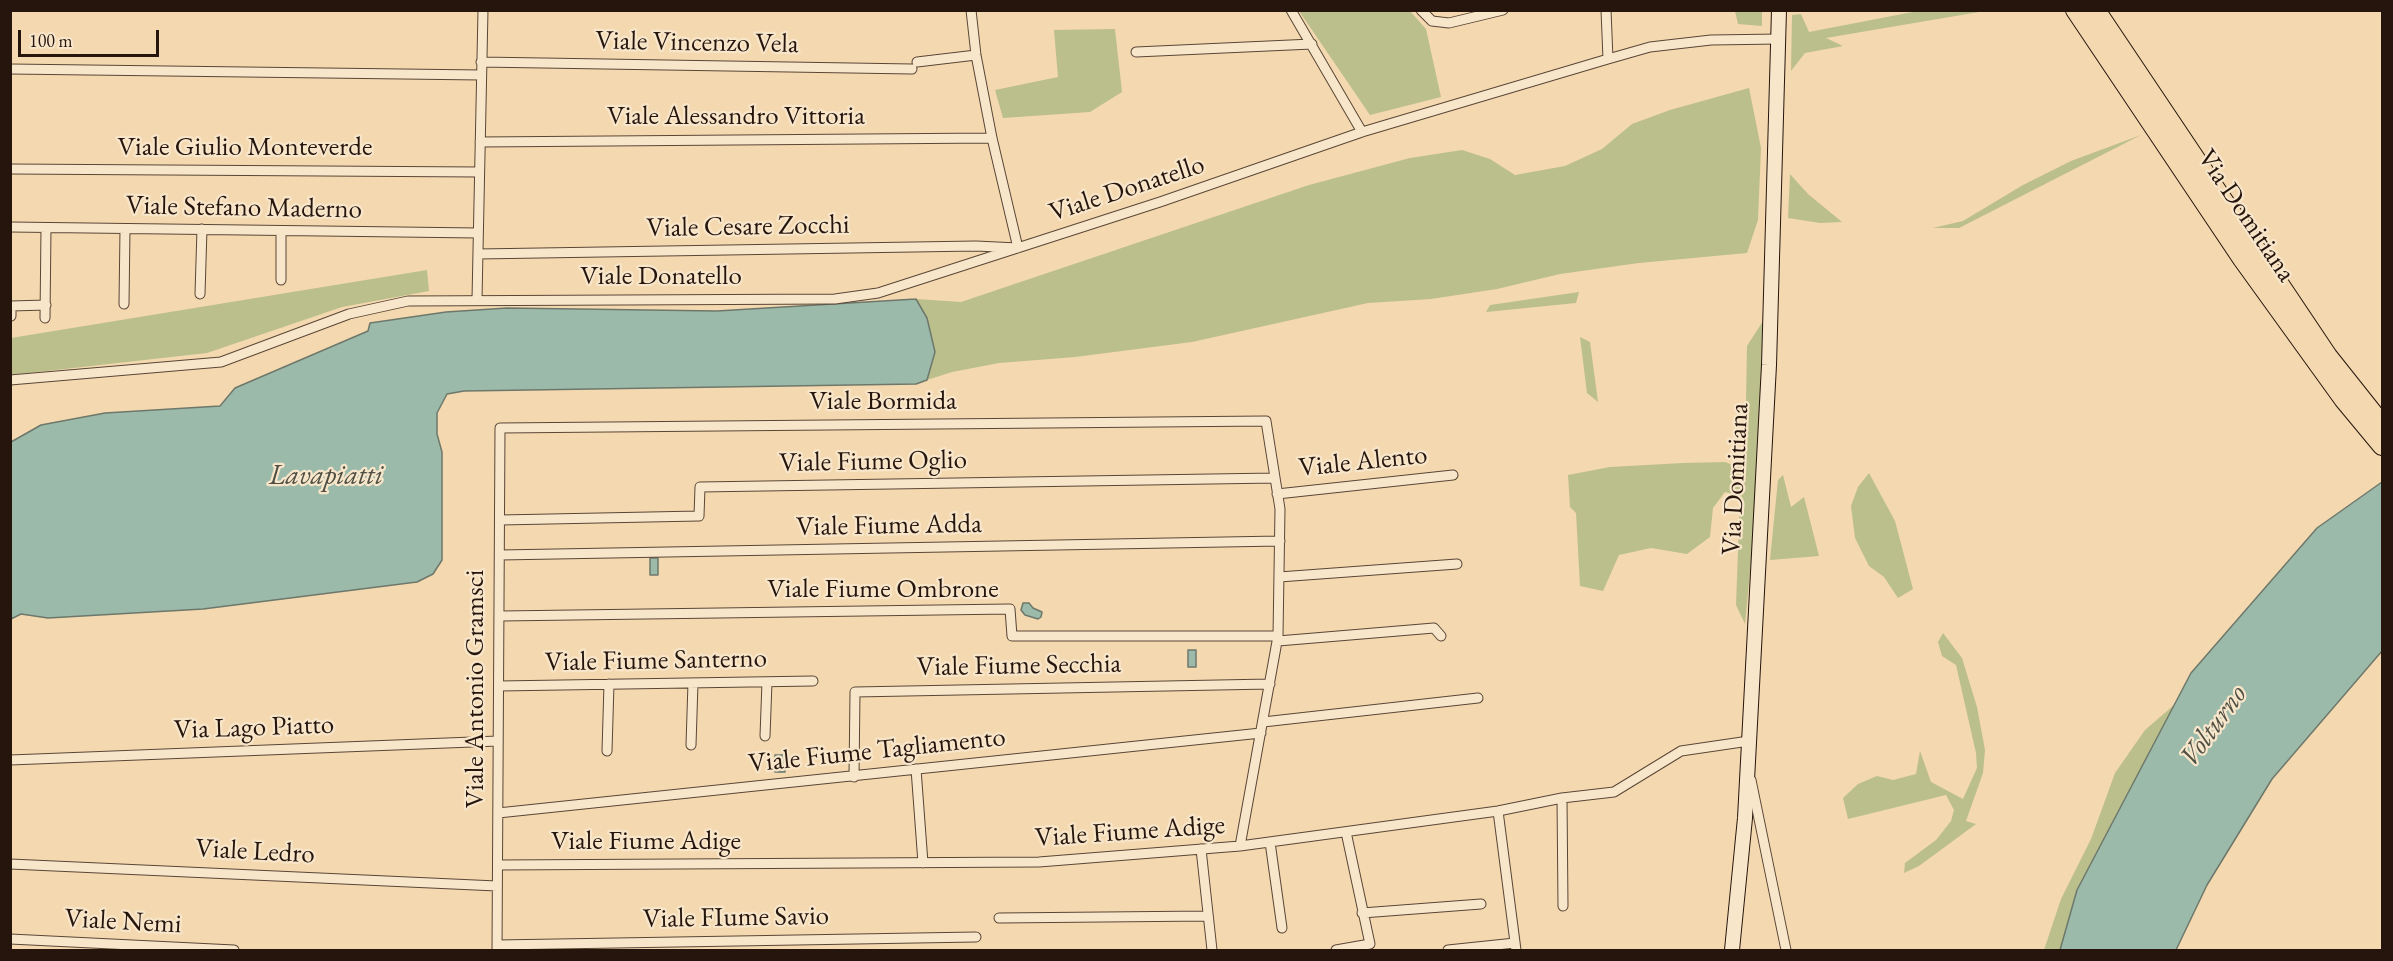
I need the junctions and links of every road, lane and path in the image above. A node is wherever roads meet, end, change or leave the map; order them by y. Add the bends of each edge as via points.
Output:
1 (483, 10) edge
2 (972, 10) edge
3 (1291, 10) edge
4 (1421, 10) edge
5 (1503, 10) edge
6 (1606, 10) edge
7 (1779, 10) edge
8 (2075, 10) edge
9 (2096, 10) edge
10 (1779, 39) junction
11 (1312, 44) junction
12 (1136, 52) dead end
13 (976, 55) junction
14 (1608, 59) junction
15 (482, 62) junction
16 (10, 69) edge
17 (481, 75) junction
18 (1362, 132) junction
19 (992, 138) junction
20 (480, 142) junction
21 (10, 169) edge
22 (479, 172) junction
23 (10, 227) edge
24 (46, 228) junction
25 (125, 229) junction
26 (202, 229) junction
27 (282, 231) junction
28 (478, 233) junction
29 (1018, 248) junction
30 (478, 254) junction
31 (281, 280) dead end
32 (200, 294) dead end
33 (477, 299) junction
34 (124, 304) dead end
35 (46, 305) junction
36 (11, 316) edge
37 (45, 318) dead end
38 (10, 380) edge
39 (2382, 424) edge
40 (500, 428) joint
41 (2382, 446) edge
42 (1453, 475) dead end
43 (1275, 478) junction
44 (1277, 494) junction
45 (500, 520) junction
46 (1280, 541) junction
47 (500, 555) junction
48 (1457, 564) dead end
49 (1279, 577) junction
50 (501, 616) junction
51 (1441, 636) dead end
52 (1278, 639) junction
53 (813, 681) dead end
54 (767, 682) junction
55 (693, 683) junction
56 (609, 684) junction
57 (1270, 684) junction
58 (499, 686) junction
59 (1478, 698) dead end
60 (1263, 722) junction
61 (1261, 733) junction
62 (765, 736) dead end
63 (498, 741) junction
64 (1749, 741) junction
65 (691, 745) dead end
66 (607, 751) dead end
67 (10, 760) edge
68 (1748, 763) junction
69 (916, 769) junction
70 (854, 777) junction
71 (1562, 798) junction
72 (1498, 811) junction
73 (498, 813) junction
74 (1346, 832) junction
75 (1270, 842) junction
76 (1240, 846) junction
77 (1201, 849) junction
78 (923, 863) junction
79 (10, 864) edge
80 (498, 865) junction
81 (497, 886) junction
82 (1481, 904) dead end
83 (1563, 906) dead end
84 (1362, 913) junction
85 (1208, 916) junction
86 (999, 918) dead end
87 (1282, 928) dead end
88 (976, 937) dead end
89 (10, 939) edge
90 (1515, 947) edge
91 (497, 948) edge
92 (234, 951) edge
93 (1212, 951) edge
94 (1336, 951) edge
95 (1448, 951) edge
96 (1732, 951) edge
97 (1786, 951) edge

1 - 15 street
2 - 13 street
3 - 11 street
4 - 5 street via 1432,21 1449,23
6 - 14 street
7 - 10 street, Via Domitiana
8 - 41 highway, Via Domitiana via 2255,278
9 - 39 highway, Via Domitiana via 2328,356
10 - 14 street, Viale Donatello via 1711,40 1650,47
10 - 64 street, Via Domitiana via 1769,365
11 - 12 street
11 - 18 street
13 - 15 street, Viale Vincenzo Vela via 914,65
13 - 19 street
14 - 18 street, Viale Donatello
15 - 17 street
16 - 17 street
17 - 20 street
18 - 29 street, Viale Donatello
19 - 20 street, Viale Alessandro Vittoria
19 - 29 street
20 - 22 street
21 - 22 street, Viale Giulio Monteverde
22 - 28 street
23 - 24 street, Viale Stefano Maderno
24 - 25 street, Viale Stefano Maderno
24 - 35 street
25 - 26 street, Viale Stefano Maderno
25 - 34 street
26 - 27 street, Viale Stefano Maderno
26 - 32 street
27 - 28 street, Viale Stefano Maderno
27 - 31 street
28 - 30 street
29 - 30 street, Viale Cesare Zocchi
29 - 33 street, Viale Donatello via 878,292 835,299
30 - 33 street
33 - 38 street, Viale Donatello via 408,301 349,314 221,362
35 - 36 street via 12,306
35 - 37 street
40 - 43 street, Viale Bormida via 1266,421
40 - 45 street, Viale Antonio Gramsci
42 - 44 street, Viale Alento
43 - 44 street
43 - 45 street, Viale Fiume Oglio via 700,487 699,516
44 - 46 street
45 - 47 street, Viale Antonio Gramsci
46 - 47 street, Viale Fiume Adda
46 - 49 street
47 - 50 street, Viale Antonio Gramsci
48 - 49 street
49 - 52 street
50 - 52 street, Viale Fiume Ombrone via 1010,609 1012,636
50 - 58 street, Viale Antonio Gramsci
51 - 52 street via 1434,628
52 - 57 street
53 - 54 street, Viale Fiume Santerno
54 - 55 street, Viale Fiume Santerno
54 - 62 street
55 - 56 street, Viale Fiume Santerno
55 - 65 street
56 - 58 street, Viale Fiume Santerno
56 - 66 street
57 - 60 street
57 - 70 street, Viale Fiume Secchia via 855,692
58 - 63 street, Viale Antonio Gramsci
59 - 60 street
60 - 61 street
61 - 69 street, Viale Fiume Tagliamento
61 - 76 street
63 - 67 street, Via Lago Piatto
63 - 73 street, Viale Antonio Gramsci
64 - 68 street, Via Domitiana
64 - 71 street, Viale Fiume Adige via 1681,751 1614,792
68 - 96 street, Via Domitiana
68 - 97 street
69 - 70 street, Viale Fiume Tagliamento
69 - 78 street
70 - 73 street, Viale Fiume Tagliamento
71 - 72 street, Viale Fiume Adige
71 - 83 street
72 - 74 street, Viale Fiume Adige
72 - 90 street
73 - 80 street, Viale Antonio Gramsci
74 - 75 street, Viale Fiume Adige
74 - 84 street
75 - 76 street, Viale Fiume Adige
75 - 87 street
76 - 77 street, Viale Fiume Adige
77 - 78 street, Viale Fiume Adige via 1039,862
77 - 85 street
78 - 80 street, Viale Fiume Adige
79 - 81 street, Viale Ledro
80 - 81 street, Viale Antonio Gramsci
81 - 91 street, Viale Antonio Gramsci
82 - 84 street
84 - 94 street via 1370,944
85 - 86 street
85 - 93 street
88 - 91 street, Viale FIume Savio
89 - 92 street, Viale Nemi
90 - 95 street

